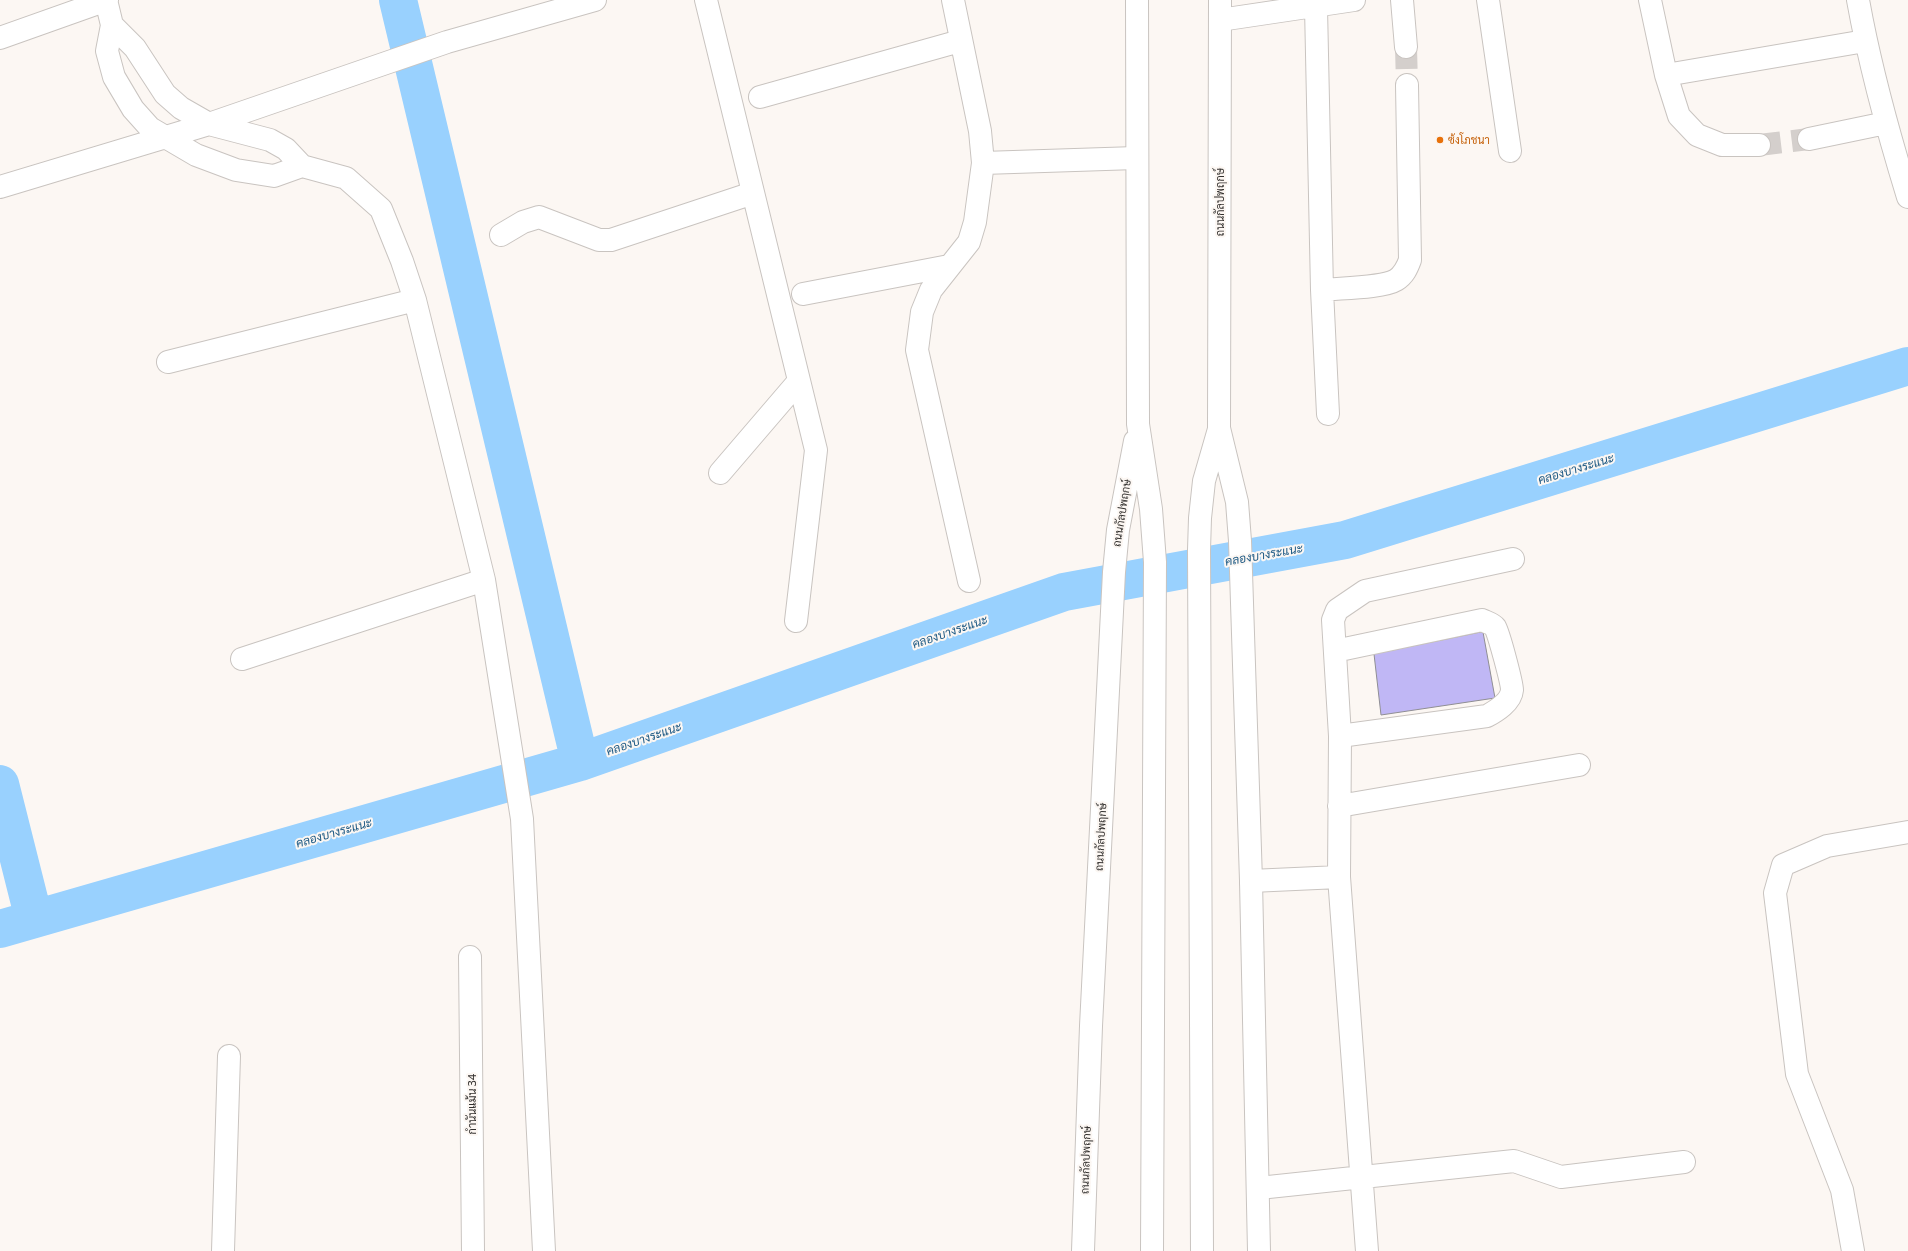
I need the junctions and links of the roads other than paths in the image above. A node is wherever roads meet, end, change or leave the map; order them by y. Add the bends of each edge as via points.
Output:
1 (107, 0) edge
2 (595, 0) edge
3 (706, 0) edge
4 (953, 0) edge
5 (1137, 0) edge
6 (1354, 0) edge
7 (1402, 0) edge
8 (1488, 0) edge
9 (1650, 0) edge
10 (1858, 0) edge
11 (1316, 7) junction
12 (1220, 10) edge
13 (112, 25) junction
14 (0, 38) edge
15 (960, 41) junction
16 (1865, 41) junction
17 (1406, 47) tunnel mouth
18 (1666, 75) junction
19 (1407, 86) tunnel mouth
20 (760, 98) dead end
21 (1886, 123) junction
22 (208, 124) junction
23 (164, 137) junction
24 (1809, 139) tunnel mouth
25 (1759, 145) tunnel mouth
26 (1510, 151) dead end
27 (1136, 158) junction
28 (983, 163) junction
29 (302, 166) junction
30 (0, 187) edge
31 (753, 193) junction
32 (1908, 197) edge
33 (501, 235) dead end
34 (949, 266) junction
35 (1322, 290) junction
36 (803, 294) dead end
37 (415, 300) junction
38 (168, 362) dead end
39 (798, 382) junction
40 (1328, 414) dead end
41 (1138, 424) junction
42 (1219, 428) junction
43 (720, 473) dead end
44 (1513, 559) dead end
45 (484, 580) junction
46 (970, 581) dead end
47 (796, 621) dead end
48 (1335, 651) junction
49 (242, 659) dead end
50 (1340, 736) junction
51 (1579, 765) dead end
52 (1339, 806) junction
53 (1908, 832) edge
54 (1339, 877) junction
55 (1251, 881) junction
56 (470, 957) dead end
57 (229, 1056) dead end
58 (1684, 1162) dead end
59 (1363, 1176) junction
60 (1259, 1188) junction
61 (223, 1251) edge
62 (472, 1251) edge
63 (544, 1251) edge
64 (1083, 1251) edge
65 (1152, 1251) edge
66 (1202, 1251) edge
67 (1259, 1251) edge
68 (1367, 1251) edge
69 (1853, 1251) edge

1 - 13 street
1 - 14 street
2 - 22 street via 447,42
3 - 31 street
4 - 15 street
5 - 27 street, ถนนกัลปพฤกษ์
6 - 11 street
7 - 17 street
8 - 26 street
9 - 18 street
10 - 16 street
11 - 12 street
11 - 35 street
12 - 42 street, ถนนกัลปพฤกษ์
13 - 22 street via 135,48 165,94 181,108
13 - 23 street via 107,51 114,77 133,109 150,128
15 - 20 street
15 - 28 street via 980,130
16 - 18 street
16 - 21 street
18 - 25 street via 1679,116 1697,135 1722,145
19 - 35 street via 1410,260 1408,266 1395,281 1381,285
21 - 24 street
21 - 32 street
22 - 23 street
22 - 29 street via 270,140 286,149
23 - 29 street via 196,154 236,170 274,176
23 - 30 street
27 - 28 street
27 - 41 street, ถนนกัลปพฤกษ์
28 - 34 street via 975,222 969,242
29 - 37 street via 346,178 380,209
31 - 33 street via 610,240 599,240 539,217
31 - 39 street
34 - 36 street
34 - 46 street via 931,290 922,312 917,350
35 - 40 street
37 - 38 street
37 - 45 street
39 - 43 street
39 - 47 street via 816,450
41 - 64 street, ถนนกัลปพฤกษ์ via 1118,530 1114,572 1091,1026
41 - 65 street, ถนนกัลปพฤกษ์ via 1151,509 1155,562
42 - 55 street, ถนนกัลปพฤกษ์ via 1237,502 1240,541
42 - 66 street, ถนนกัลปพฤกษ์ via 1204,481 1200,518
44 - 48 street via 1365,591 1337,610 1333,620
45 - 49 street
45 - 63 street via 522,819
48 - 50 street
48 - 50 street via 1482,620 1494,626 1500,638 1512,690 1508,699 1487,716
50 - 52 street
51 - 52 street
52 - 54 street
53 - 69 street via 1827,846 1783,865 1775,893 1797,1074 1842,1190
54 - 55 street
54 - 59 street
55 - 60 street, ถนนกัลปพฤกษ์
56 - 62 street, กำนันแม้น 34
57 - 61 street
58 - 59 street via 1561,1177 1514,1161
59 - 60 street
59 - 68 street
60 - 67 street, ถนนกัลปพฤกษ์

